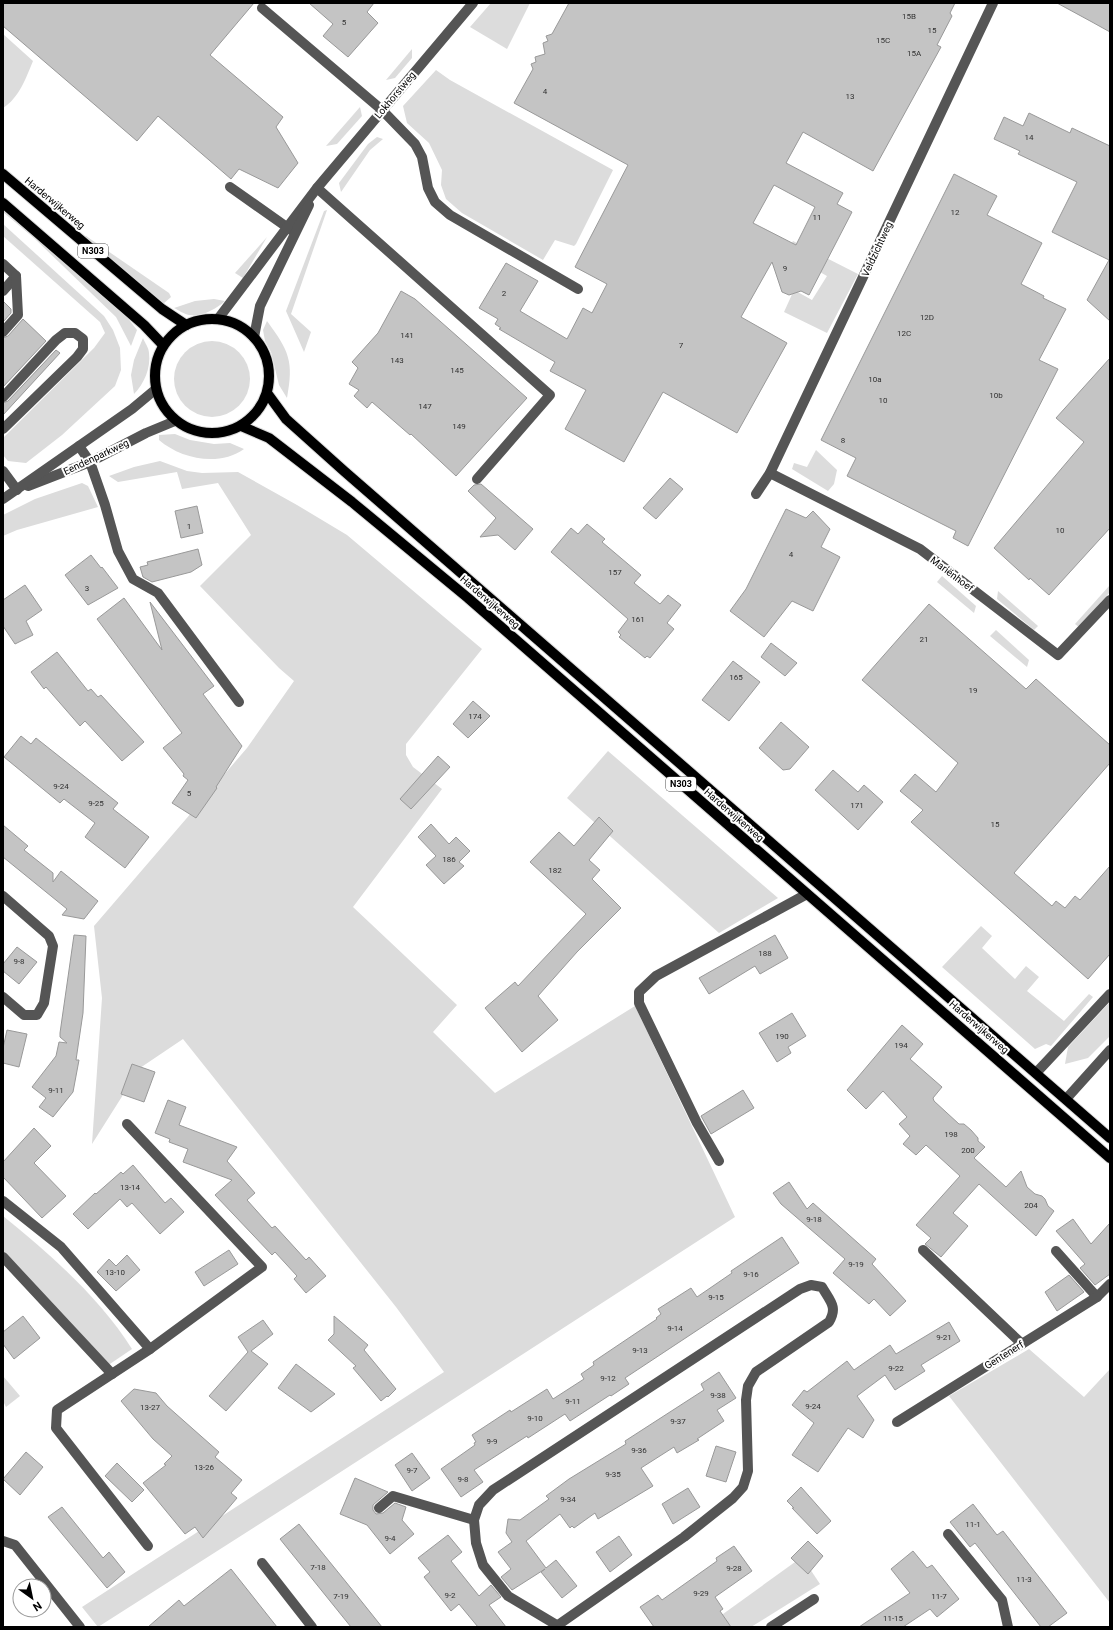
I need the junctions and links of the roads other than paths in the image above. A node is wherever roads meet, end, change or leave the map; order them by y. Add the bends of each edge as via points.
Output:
1 (474, 3) edge
2 (994, 3) edge
3 (262, 8) dead end
4 (382, 110) junction
5 (3, 174) edge
6 (230, 187) dead end
7 (317, 188) junction
8 (3, 203) edge
9 (287, 227) junction
10 (296, 233) junction
11 (3, 264) edge
12 (16, 276) junction
13 (578, 289) dead end
14 (3, 291) edge
15 (218, 319) junction
16 (186, 325) junction
17 (3, 332) edge
18 (254, 337) junction
19 (163, 345) junction
20 (156, 389) junction
21 (267, 393) junction
22 (3, 397) edge
23 (175, 421) junction
24 (241, 426) junction
25 (3, 429) edge
26 (79, 446) junction
27 (90, 462) junction
28 (3, 471) edge
29 (770, 473) junction
30 (477, 479) dead end
31 (17, 490) junction
32 (756, 494) dead end
33 (3, 499) edge
34 (1110, 600) edge
35 (238, 702) dead end
36 (807, 894) junction
37 (3, 896) edge
38 (1110, 994) edge
39 (3, 997) edge
40 (1110, 1050) edge
41 (1036, 1073) junction
42 (1066, 1100) junction
43 (127, 1124) dead end
44 (1110, 1138) edge
45 (1110, 1158) edge
46 (719, 1161) dead end
47 (3, 1201) edge
48 (923, 1250) dead end
49 (1056, 1251) dead end
50 (3, 1257) edge
51 (1110, 1284) edge
52 (1097, 1297) junction
53 (1022, 1344) junction
54 (150, 1349) junction
55 (112, 1374) junction
56 (897, 1422) dead end
57 (379, 1508) dead end
58 (474, 1520) junction
59 (948, 1534) dead end
60 (3, 1541) edge
61 (148, 1546) dead end
62 (262, 1563) dead end
63 (814, 1599) dead end
64 (559, 1626) edge
65 (80, 1627) edge
66 (312, 1627) edge
67 (771, 1627) edge
68 (1008, 1627) edge

1 - 4 street, Lokhorstweg
2 - 29 street, Veldzichtweg
3 - 4 street
4 - 7 street, Lokhorstweg
4 - 13 street via 415,144 422,157 428,188 435,202 450,214
5 - 16 main road, Harderwijkerweg / N303 via 162,310
6 - 9 street
7 - 9 street, Lokhorstweg
7 - 10 street, Lokhorstweg
7 - 30 street via 550,395
8 - 19 main road, N303 via 144,325
9 - 10 street
9 - 15 street, Lokhorstweg
10 - 18 street, Lokhorstweg via 260,306
11 - 12 street
12 - 14 street
12 - 17 street via 18,315
15 - 16 main road
15 - 18 main road via 238,325
16 - 19 main road
18 - 21 main road via 265,353 270,373
19 - 20 main road via 154,374
20 - 23 main road via 162,406
20 - 26 street, Eendenparkweg
21 - 24 main road via 257,412
21 - 41 main road, Harderwijkerweg / N303 via 286,419 344,471
22 - 25 street via 51,345 66,333 75,332 83,339 83,349 77,357
23 - 24 main road via 190,430 207,434 224,433
23 - 27 street, Eendenparkweg
24 - 36 main road, Harderwijkerweg / N303 via 269,438 364,512 468,598
26 - 27 street
26 - 31 street, Eendenparkweg
27 - 31 street, Eendenparkweg
27 - 35 street via 118,551 134,579 158,594
28 - 31 street
29 - 32 street, Veldzichtweg
29 - 34 street, Mariënhoef via 920,549 1058,655
31 - 33 street, Eendenparkweg
36 - 45 main road, Harderwijkerweg / N303
36 - 46 street via 656,976 639,992 639,1003 697,1123
37 - 39 street via 49,936 53,946 44,1003 36,1015 24,1015
38 - 41 street
40 - 42 street
41 - 42 main road, Harderwijkerweg / N303
42 - 44 main road, Harderwijkerweg / N303
43 - 54 street via 262,1267
47 - 54 street via 60,1247
48 - 53 street
49 - 52 street
50 - 55 street
51 - 52 street, Gentenerf
52 - 53 street, Gentenerf
53 - 56 street, Gentenerf
54 - 55 street
55 - 61 street via 57,1410 56,1428
57 - 58 street via 394,1496
58 - 64 street via 476,1543 483,1565 508,1596
58 - 64 street via 479,1505 493,1490 800,1289 811,1285 822,1287 833,1306 834,1314 829,1322 756,1372 748,1386 748,1472 743,1487 684,1537
59 - 68 street via 1002,1600
60 - 65 street via 15,1545
62 - 66 street
63 - 67 street

